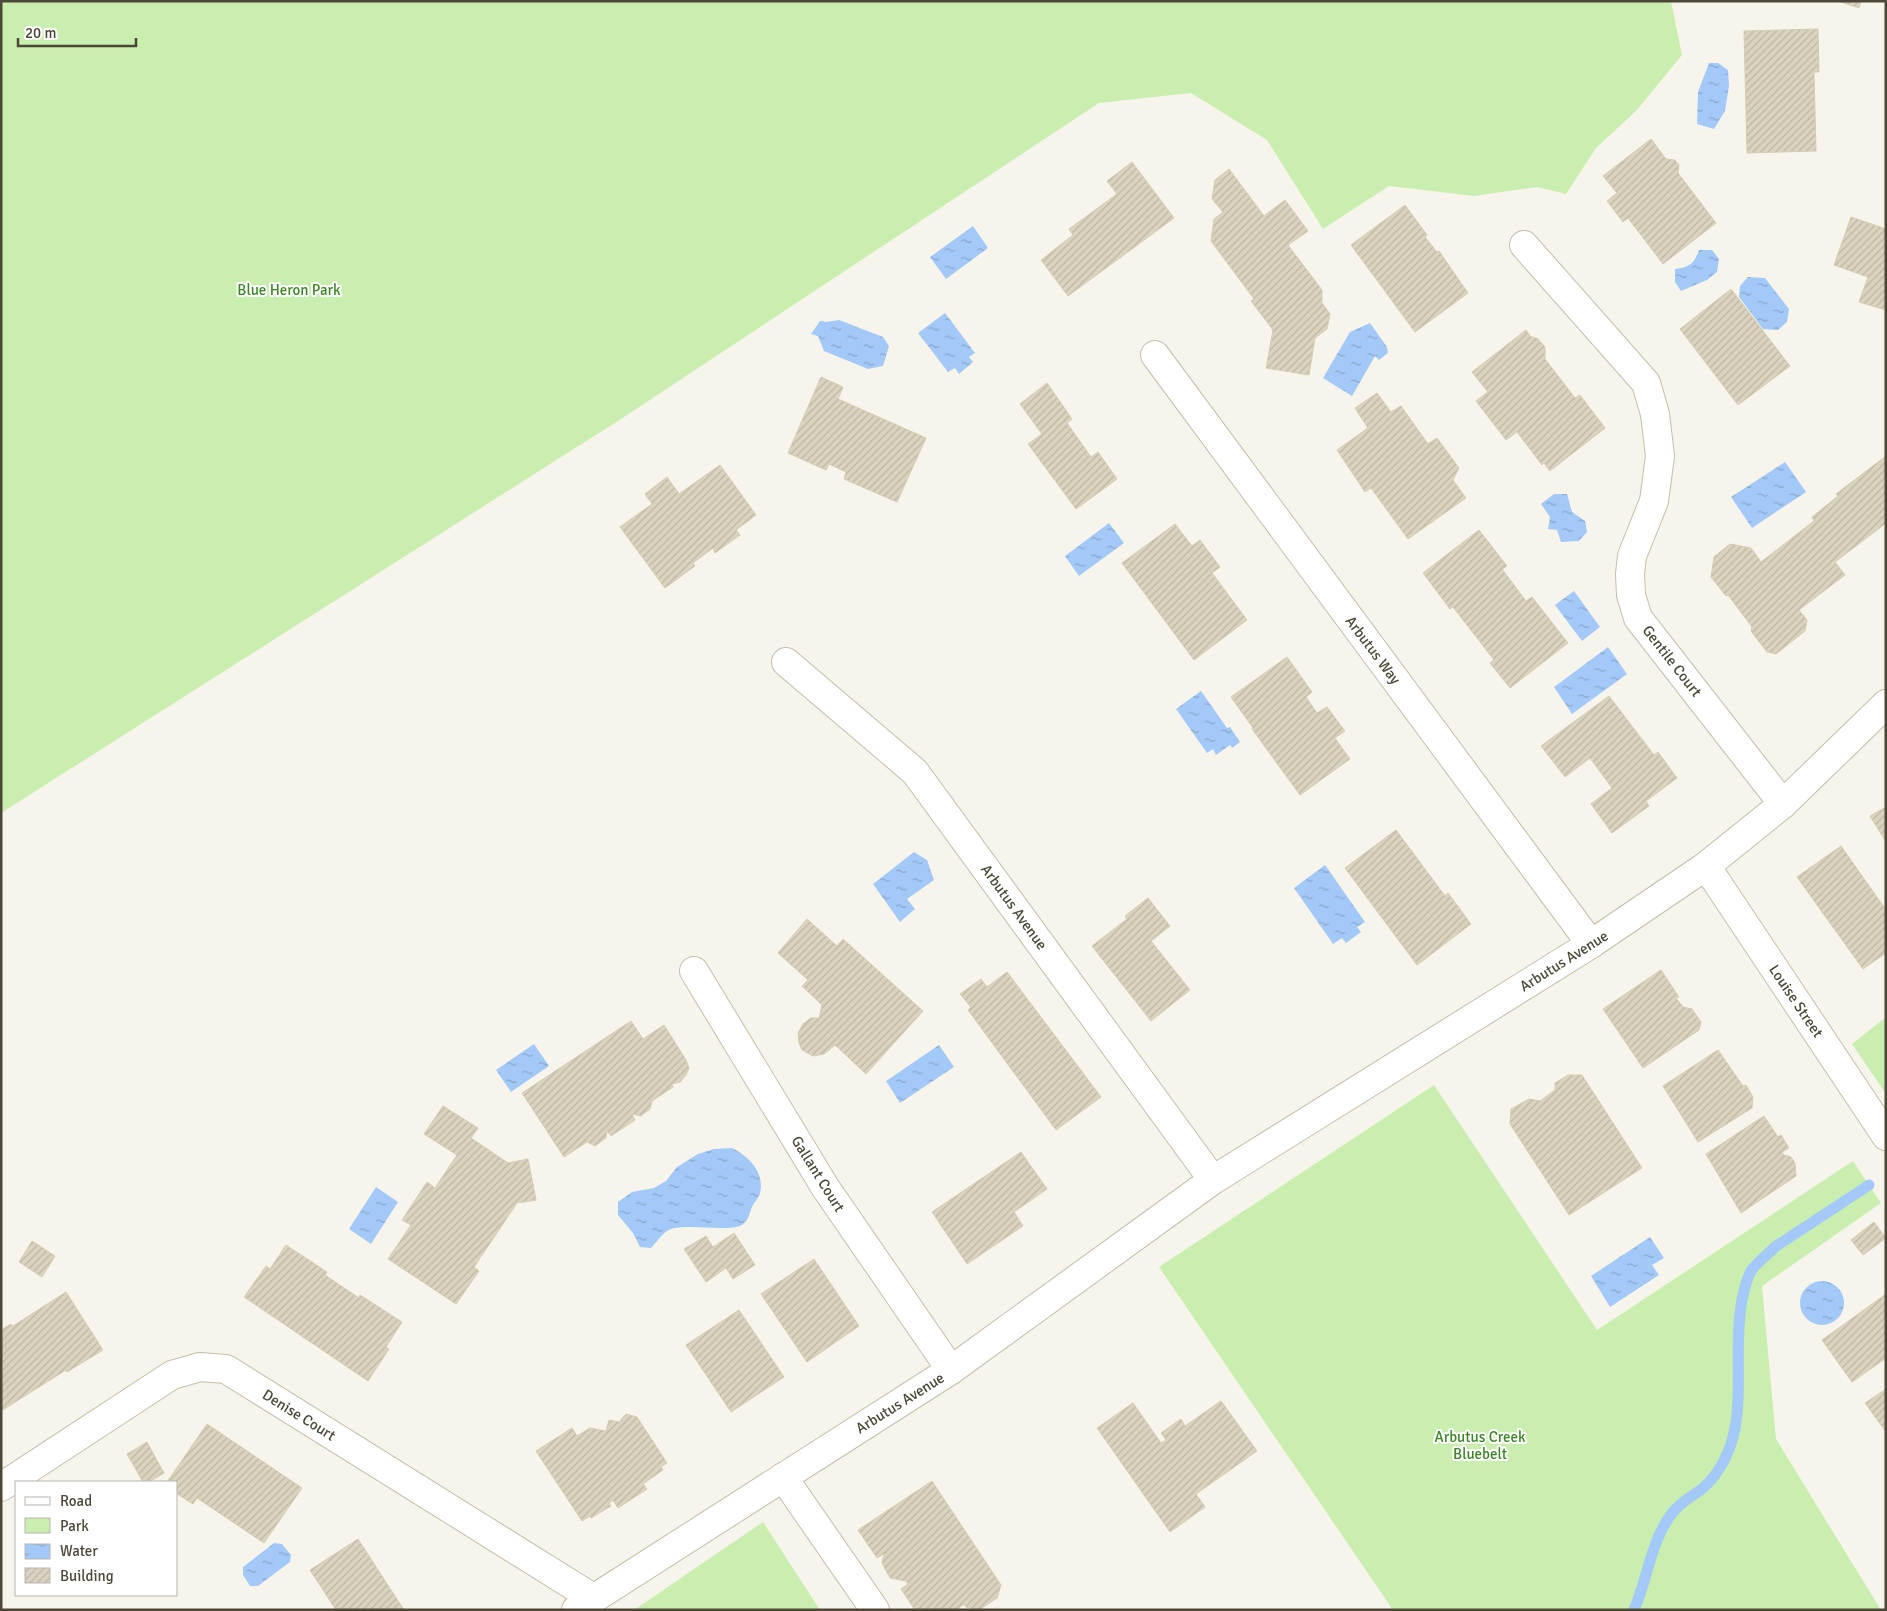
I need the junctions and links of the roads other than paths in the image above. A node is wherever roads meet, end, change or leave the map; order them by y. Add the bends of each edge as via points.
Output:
1 (1524, 245) dead end
2 (1155, 355) dead end
3 (786, 662) dead end
4 (1886, 704) edge
5 (1783, 804) junction
6 (1706, 866) junction
7 (1592, 944) junction
8 (694, 971) dead end
9 (1886, 1136) edge
10 (1213, 1180) junction
11 (951, 1370) junction
12 (783, 1476) junction
13 (1, 1487) edge
14 (584, 1604) edge
15 (875, 1610) edge

1 - 5 street, Gentile Court via 1646,383 1655,414 1660,456 1654,501 1632,556 1631,595 1638,618
2 - 7 street, Arbutus Way
3 - 10 street, Arbutus Avenue via 915,772
4 - 5 street, Arbutus Avenue
5 - 6 street, Arbutus Avenue
6 - 7 street, Arbutus Avenue
6 - 9 street, Louise Street
7 - 10 street, Arbutus Avenue
8 - 11 street, Gallant Court via 825,1187
10 - 11 street, Arbutus Avenue
11 - 12 street, Arbutus Avenue
12 - 14 street, Arbutus Avenue
12 - 15 street
13 - 14 street, Denise Court via 172,1375 200,1367 226,1369

